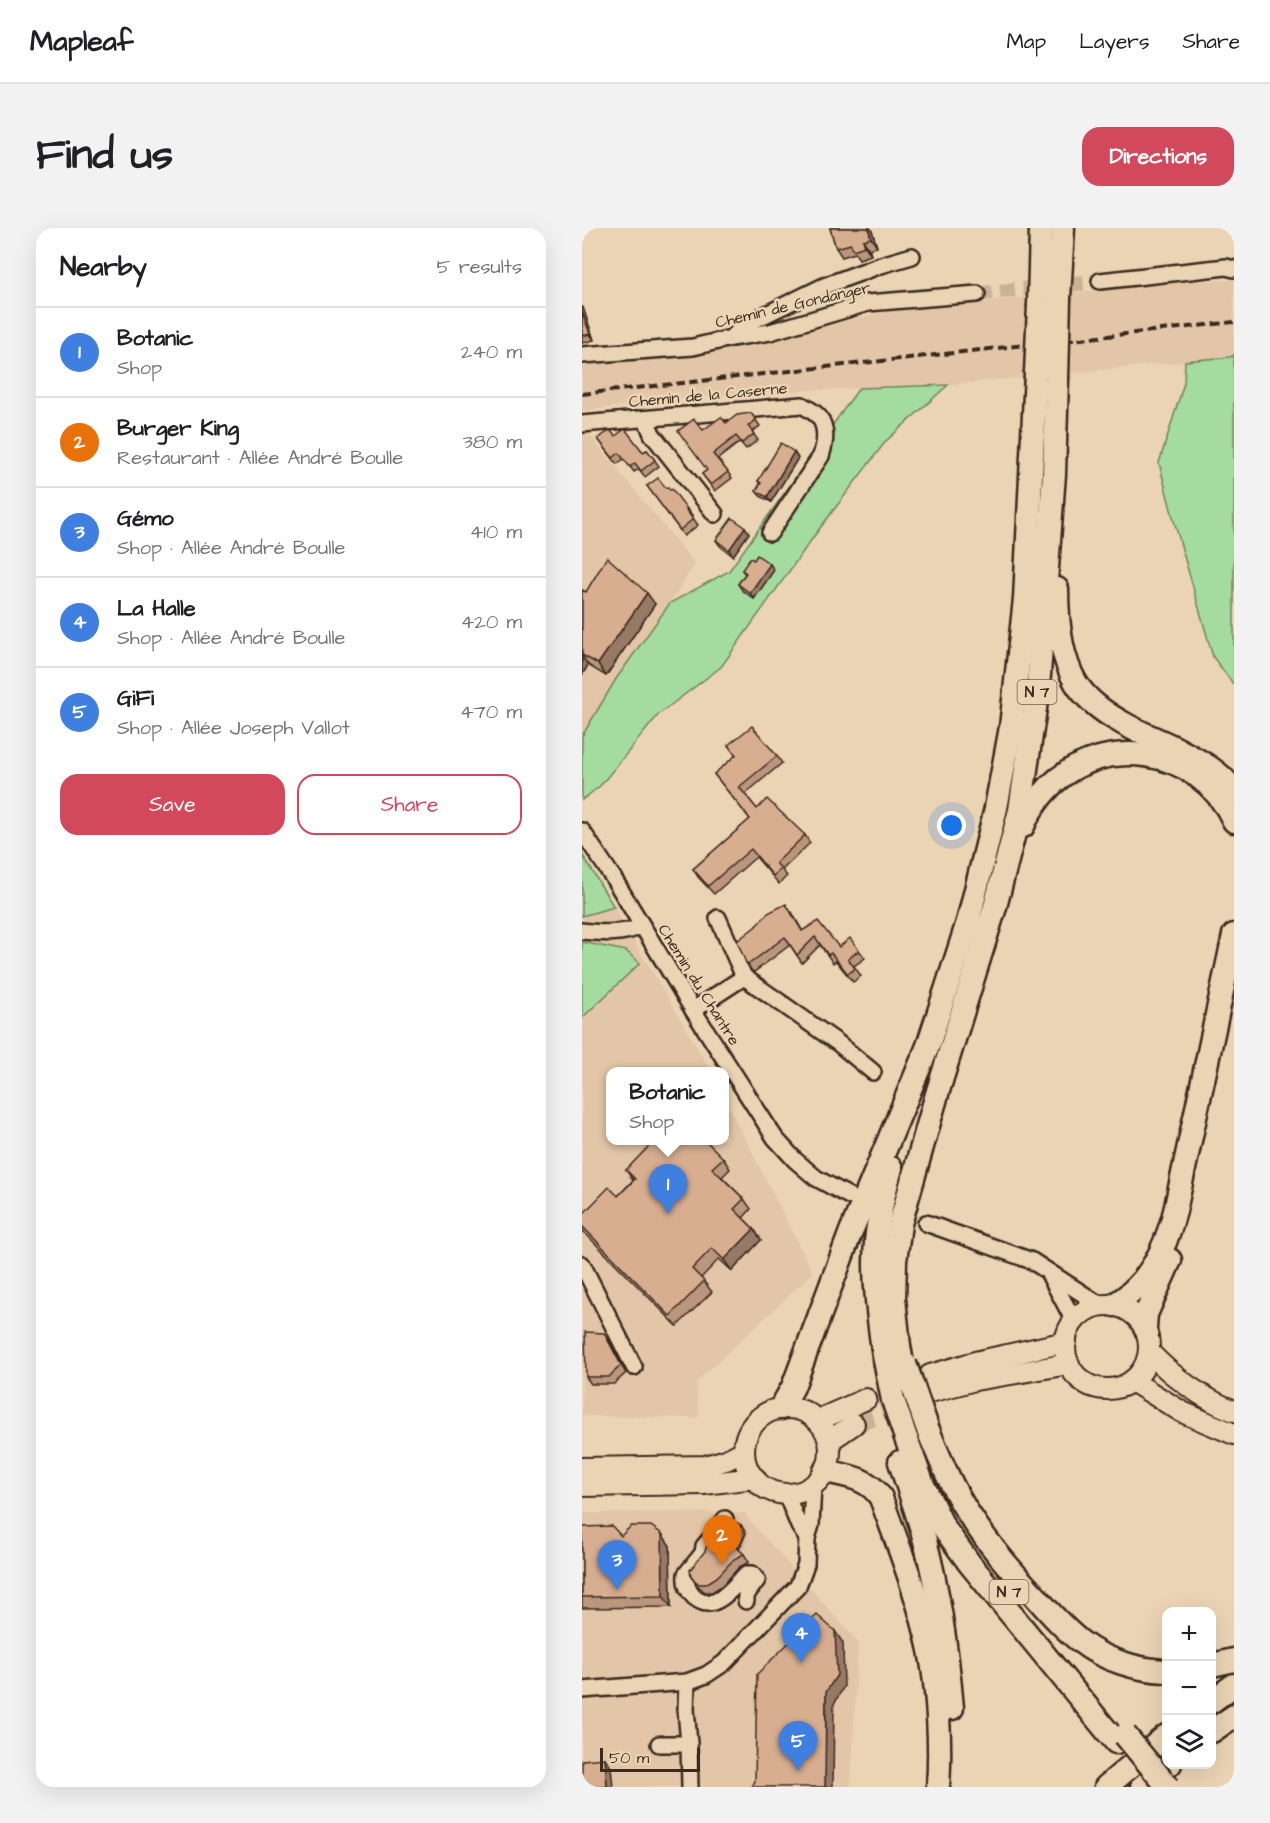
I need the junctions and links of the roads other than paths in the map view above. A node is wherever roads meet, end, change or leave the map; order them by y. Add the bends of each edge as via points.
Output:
1 (1041, 228) edge
2 (1063, 228) edge
3 (912, 256) dead end
4 (1234, 269) edge
5 (1100, 281) tunnel mouth
6 (977, 294) tunnel mouth
7 (1049, 302) junction
8 (731, 338) junction
9 (582, 355) edge
10 (1046, 376) junction
11 (646, 419) junction
12 (582, 424) edge
13 (1054, 474) junction
14 (715, 514) dead end
15 (770, 533) dead end
16 (1234, 791) edge
17 (1234, 821) edge
18 (582, 831) edge
19 (995, 907) junction
20 (718, 918) dead end
21 (642, 926) junction
22 (582, 931) edge
23 (1234, 935) edge
24 (744, 977) junction
25 (1234, 991) edge
26 (693, 1010) junction
27 (873, 1072) dead end
28 (916, 1077) junction
29 (849, 1196) dead end
30 (926, 1223) dead end
31 (582, 1264) edge
32 (1048, 1272) junction
33 (1107, 1305) junction
34 (1074, 1321) junction
35 (1145, 1328) junction
36 (1066, 1342) junction
37 (886, 1350) junction
38 (1149, 1352) junction
39 (1069, 1364) junction
40 (634, 1366) dead end
41 (1132, 1381) junction
42 (866, 1399) dead end
43 (781, 1408) junction
44 (1234, 1411) edge
45 (818, 1420) junction
46 (854, 1424) tunnel mouth
47 (1234, 1434) edge
48 (911, 1437) junction
49 (829, 1441) junction
50 (744, 1451) junction
51 (582, 1468) edge
52 (754, 1478) junction
53 (819, 1478) junction
54 (582, 1486) edge
55 (786, 1494) junction
56 (725, 1519) dead end
57 (807, 1538) junction
58 (746, 1601) dead end
59 (1234, 1660) edge
60 (1216, 1664) edge
61 (1162, 1671) edge
62 (687, 1682) junction
63 (1234, 1685) edge
64 (582, 1690) edge
65 (1216, 1698) edge
66 (1234, 1716) edge
67 (1216, 1728) edge
68 (1120, 1739) junction
69 (1162, 1740) edge
70 (659, 1744) dead end
71 (690, 1744) junction
72 (1164, 1769) edge
73 (1171, 1769) edge
74 (690, 1787) edge
75 (938, 1787) edge
76 (951, 1787) edge
77 (1106, 1787) edge
78 (1142, 1787) edge
79 (1153, 1787) edge
80 (1168, 1787) edge

1 - 7 highway, N 7
2 - 7 highway, N 7
3 - 8 street via 824,286 748,323
4 - 5 street
6 - 8 street, Chemin de Gondanger via 868,303 770,332
7 - 10 highway, N 7, bridge
8 - 9 street, Chemin de Gondanger via 693,347
10 - 13 highway, N 7
10 - 28 highway, N 7 via 1011,727 996,808 968,922
11 - 12 street, Chemin de la Caserne
11 - 14 street via 652,434
11 - 15 street, Chemin de la Caserne via 802,405 819,416 826,442 821,456
13 - 16 highway, N 7 via 1057,615 1065,658 1077,684 1095,704 1121,722 1212,768
13 - 19 highway, N 7 via 1038,688 1020,810
17 - 19 highway via 1214,791 1182,767 1138,753 1095,759 1061,776 1033,806
18 - 21 street, Chemin du Chantre
19 - 37 highway, N 7 via 900,1224
20 - 24 street
21 - 22 street via 617,933
21 - 26 street, Chemin du Chantre
23 - 33 highway via 1168,1238 1137,1288
24 - 26 street
24 - 27 street
25 - 35 highway via 1186,1215 1146,1314
26 - 29 street, Chemin du Chantre via 775,1138 816,1178
28 - 37 highway, N 7 via 883,1195 877,1233 878,1313
28 - 43 highway via 850,1234 793,1388
30 - 32 street via 1032,1261
31 - 40 street
32 - 33 street
32 - 34 street
33 - 34 main road via 1085,1311
33 - 35 main road via 1127,1309
34 - 36 main road
35 - 38 main road
36 - 39 main road
36 - 39 main road via 975,1362 932,1383
37 - 48 highway, N 7, bridge via 907,1394
38 - 41 main road via 1146,1364
38 - 44 main road via 1194,1391
39 - 41 main road via 1084,1382 1105,1389
41 - 47 main road via 1182,1412
42 - 45 main road
43 - 45 main road via 801,1410
43 - 50 main road via 755,1422
45 - 49 main road
46 - 49 main road
48 - 61 highway, N 7 via 944,1469 969,1515 1058,1622 1082,1643 1107,1656
48 - 68 highway, N 7 via 972,1544
48 - 76 highway, N 7 via 924,1537 949,1670
49 - 53 main road via 829,1461
50 - 51 main road via 705,1466
50 - 52 main road
52 - 54 main road via 704,1484
52 - 55 main road via 768,1489
53 - 55 main road via 795,1493
53 - 57 street
53 - 75 highway via 852,1477 869,1484 881,1498 930,1651 938,1715
55 - 57 street
56 - 58 street via 686,1574 686,1586 701,1602 713,1603 746,1574 752,1574 757,1580
57 - 62 street via 806,1564 798,1586 724,1663
59 - 60 highway
62 - 64 street
62 - 71 street
63 - 65 highway
66 - 67 highway
68 - 79 highway, N 7
68 - 80 highway, N 7, bridge
69 - 77 highway
70 - 71 street
71 - 74 street
72 - 78 highway
73 - 79 highway, N 7

